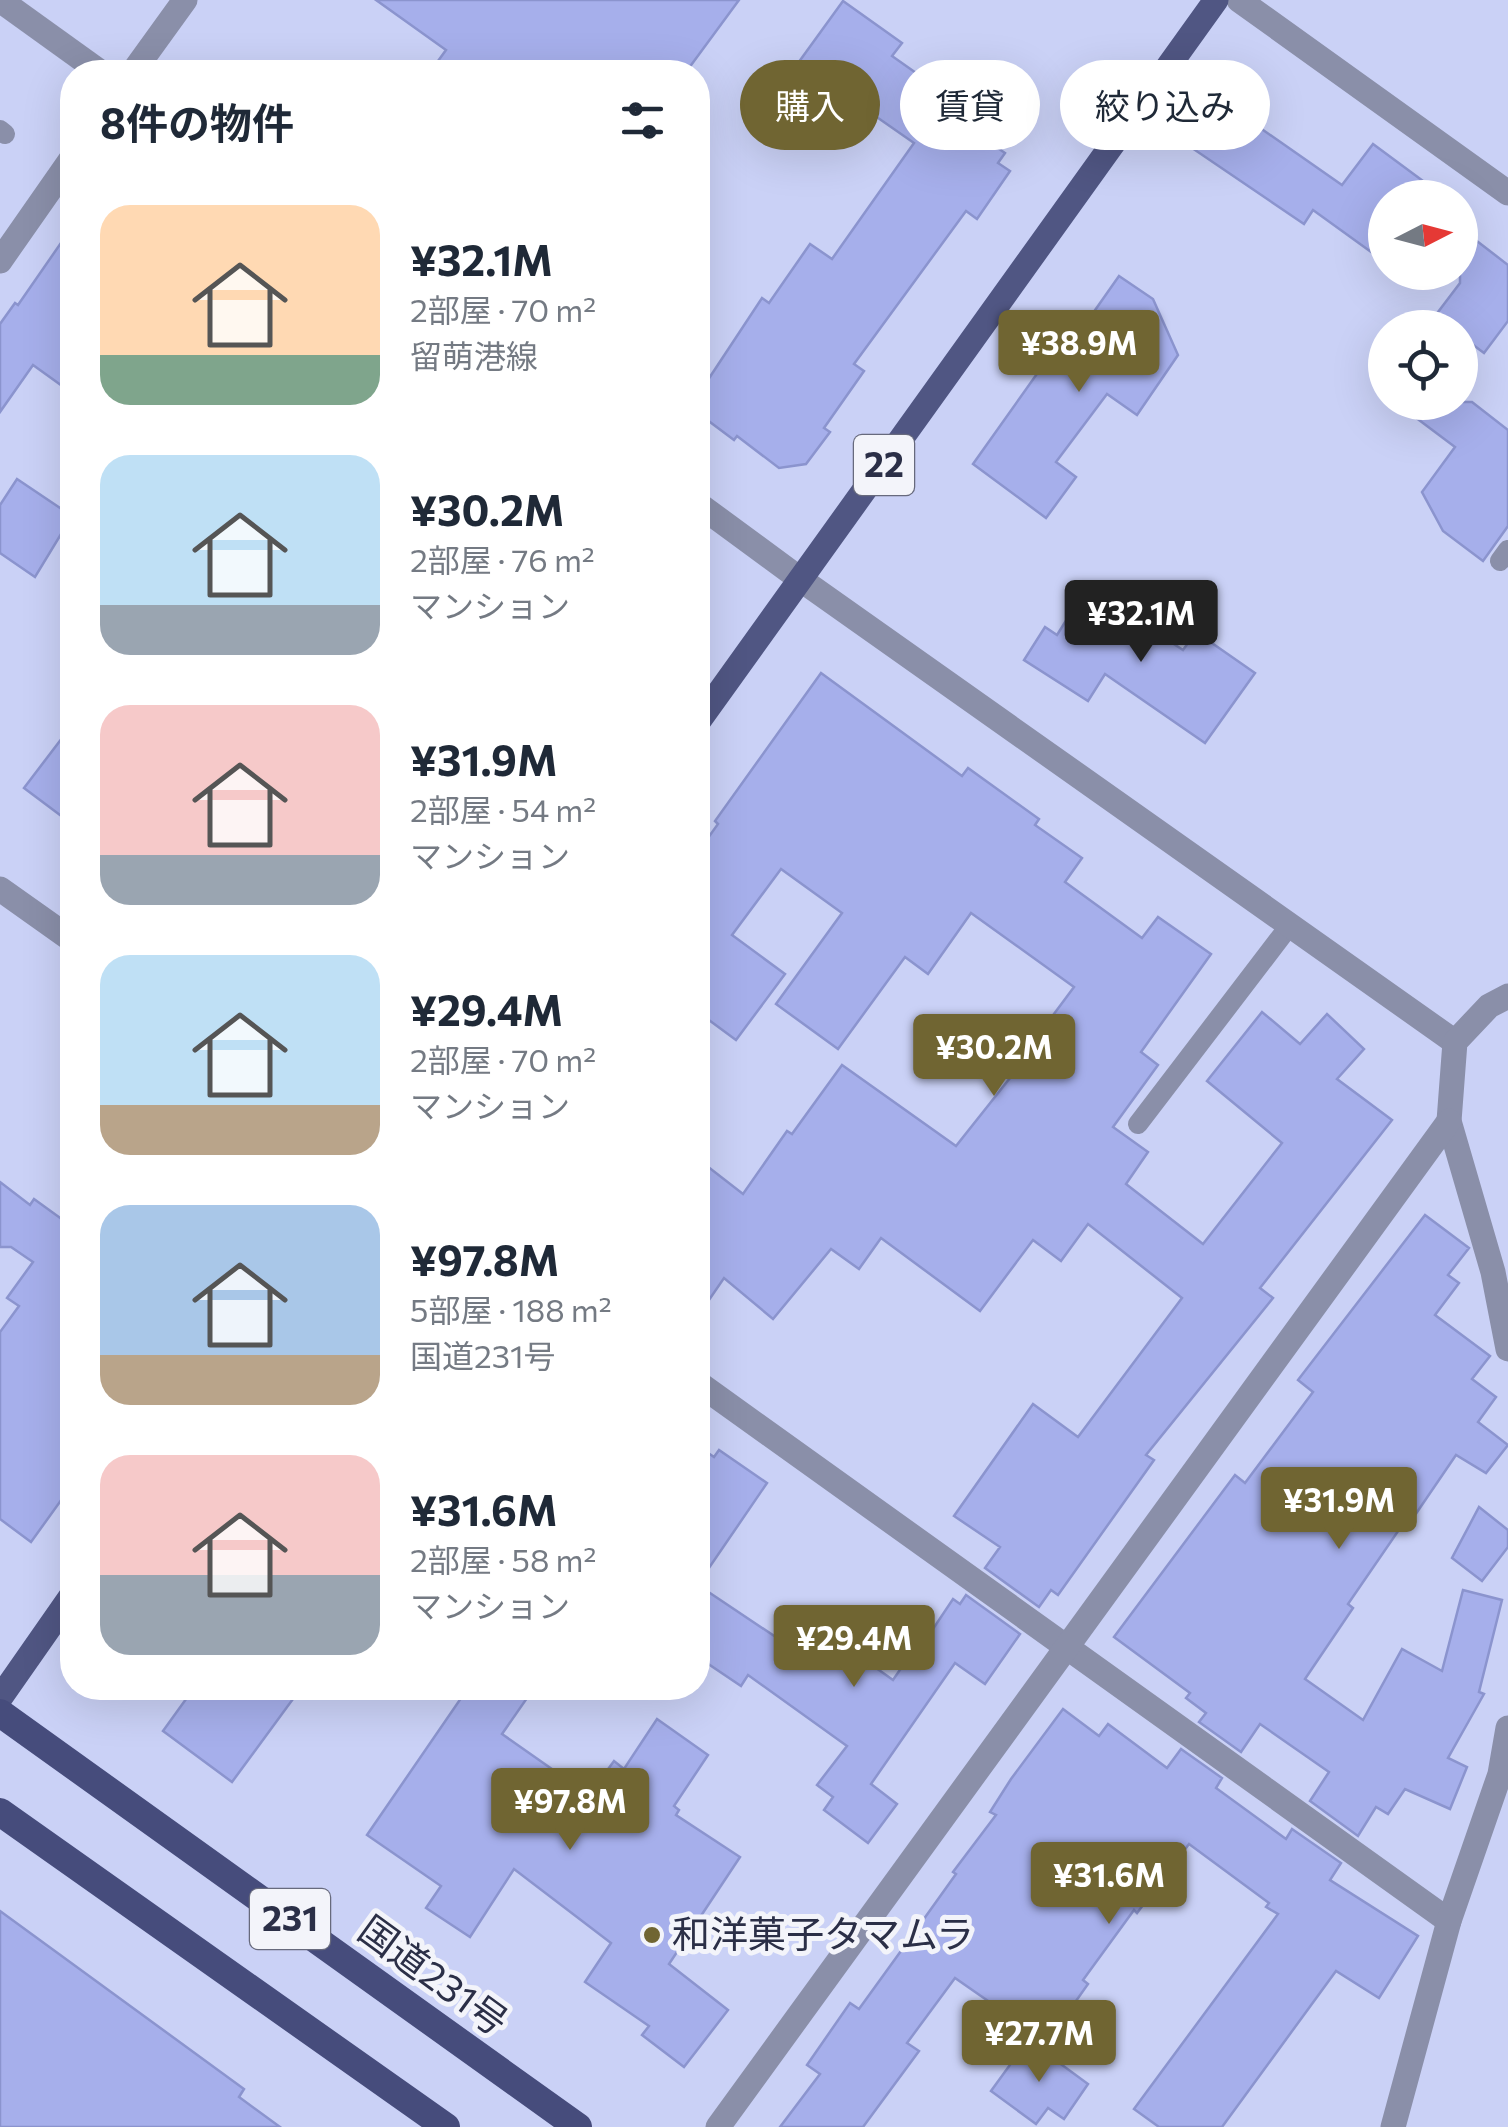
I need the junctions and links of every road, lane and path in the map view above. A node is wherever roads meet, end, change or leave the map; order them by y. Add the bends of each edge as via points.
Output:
1 (0, 0) edge
2 (186, 0) edge
3 (1216, 0) edge
4 (1239, 0) edge
5 (83, 60) edge
6 (142, 60) edge
7 (60, 175) edge
8 (1508, 193) edge
9 (0, 261) edge
10 (710, 513) edge
11 (800, 579) junction
12 (710, 705) edge
13 (0, 889) edge
14 (1290, 925) junction
15 (60, 932) edge
16 (1508, 996) edge
17 (1456, 1042) junction
18 (1448, 1121) junction
19 (1138, 1124) dead end
20 (1508, 1349) edge
21 (710, 1391) edge
22 (60, 1612) edge
23 (1066, 1646) junction
24 (0, 1698) edge
25 (0, 1713) edge
26 (1508, 1728) edge
27 (0, 1812) edge
28 (1449, 1921) junction
29 (446, 2127) edge
30 (578, 2127) edge
31 (718, 2127) edge
32 (1393, 2127) edge

1 - 5 street
2 - 6 street
3 - 11 main road, 22
4 - 8 street
7 - 9 street
10 - 11 street
11 - 12 main road, 22
11 - 14 street
13 - 15 street
14 - 17 street
14 - 19 lane
16 - 17 street
17 - 18 street
18 - 20 street via 1493,1272
18 - 23 street
21 - 23 street
22 - 24 main road
23 - 28 street
23 - 31 street
25 - 30 highway, 国道231号 / 231
26 - 28 street via 1500,1774
27 - 29 highway, 231
28 - 32 street

